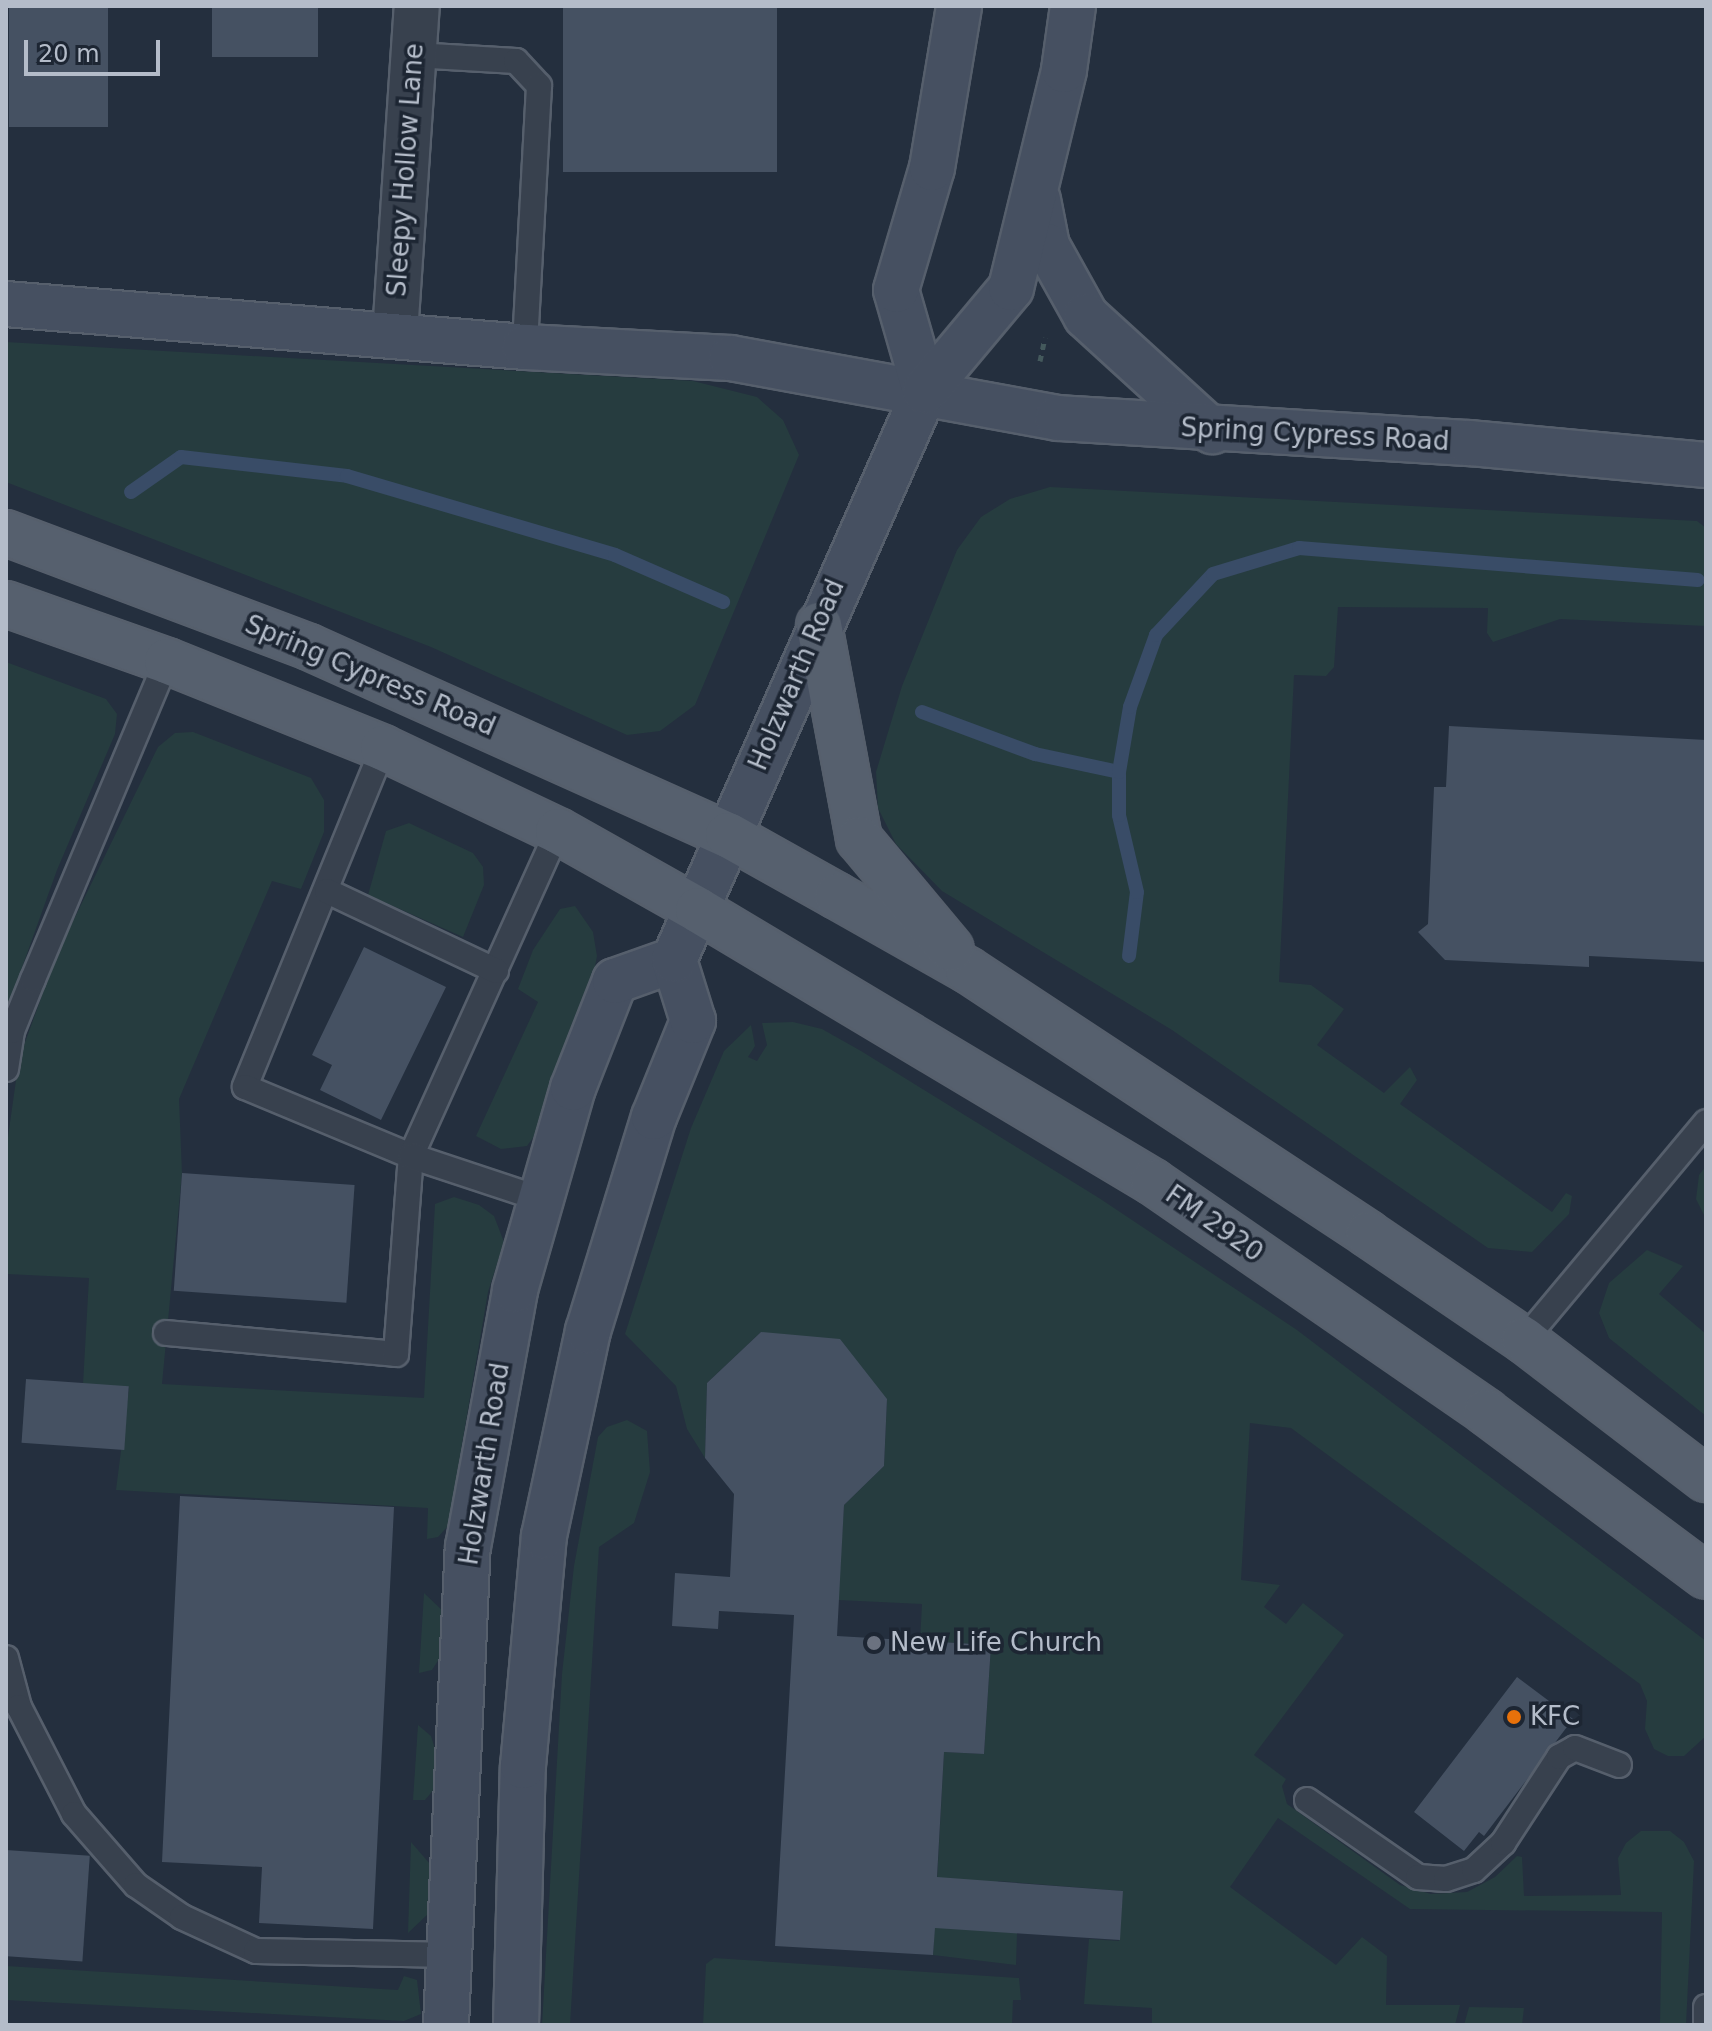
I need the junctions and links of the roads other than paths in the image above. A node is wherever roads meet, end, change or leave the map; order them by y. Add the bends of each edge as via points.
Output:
1 (417, 6) edge
2 (959, 6) edge
3 (1073, 6) edge
4 (414, 55) junction
5 (1037, 192) junction
6 (6, 304) edge
7 (395, 334) junction
8 (525, 347) junction
9 (925, 391) junction
10 (1212, 431) junction
11 (1706, 465) edge
12 (6, 533) edge
13 (6, 604) edge
14 (819, 625) junction
15 (167, 661) junction
16 (383, 748) junction
17 (558, 831) junction
18 (728, 835) junction
19 (327, 891) junction
20 (698, 910) junction
21 (674, 960) junction
22 (968, 970) junction
23 (496, 971) junction
24 (6, 1069) edge
25 (1706, 1122) edge
26 (411, 1156) junction
27 (541, 1199) junction
28 (166, 1333) dead end
29 (1524, 1340) junction
30 (1706, 1479) edge
31 (1706, 1576) edge
32 (6, 1658) edge
33 (1619, 1765) dead end
34 (1307, 1800) dead end
35 (451, 1955) junction
36 (1706, 2007) edge
37 (446, 2025) edge
38 (516, 2025) edge
39 (1706, 2025) edge

1 - 4 street, Sleepy Hollow Lane
2 - 9 main road via 932,168 896,290
3 - 5 main road, Holzwarth Road
4 - 7 street, Sleepy Hollow Lane
4 - 8 lane via 516,61 539,86
5 - 9 main road, Holzwarth Road via 1011,288
5 - 10 main road via 1047,246 1086,316
6 - 7 main road, Spring Cypress Road
7 - 8 main road, Spring Cypress Road
8 - 9 main road, Spring Cypress Road via 731,358
9 - 10 main road, Spring Cypress Road via 1058,418
9 - 14 main road, Holzwarth Road
10 - 11 main road, Spring Cypress Road via 1469,443
12 - 18 main road, Spring Cypress Road via 309,647
13 - 15 main road, FM 2920
14 - 18 main road, Holzwarth Road
14 - 22 main road via 859,839
15 - 16 main road, FM 2920
15 - 24 lane via 27,992 12,1031
16 - 17 main road, FM 2920
16 - 19 lane
17 - 20 main road, FM 2920
17 - 23 lane
18 - 20 main road, Holzwarth Road
18 - 22 main road
19 - 23 lane
19 - 26 lane via 245,1087
20 - 21 main road, Holzwarth Road
20 - 31 main road, FM 2920 / FM 2920 via 1153,1182 1486,1412
21 - 27 main road, Holzwarth Road via 615,981 573,1088
21 - 38 main road via 693,1021 654,1117 588,1331 544,1536 523,1766
22 - 29 main road
23 - 26 lane
25 - 29 lane
26 - 27 lane
26 - 28 lane via 396,1354
27 - 35 main road, Holzwarth Road via 515,1290 468,1547
29 - 30 main road
32 - 35 lane via 19,1707 74,1814 136,1885 182,1917 256,1951
33 - 34 lane via 1575,1748 1559,1757 1503,1843 1474,1870 1446,1879 1418,1877
35 - 37 main road, Holzwarth Road
36 - 39 lane

